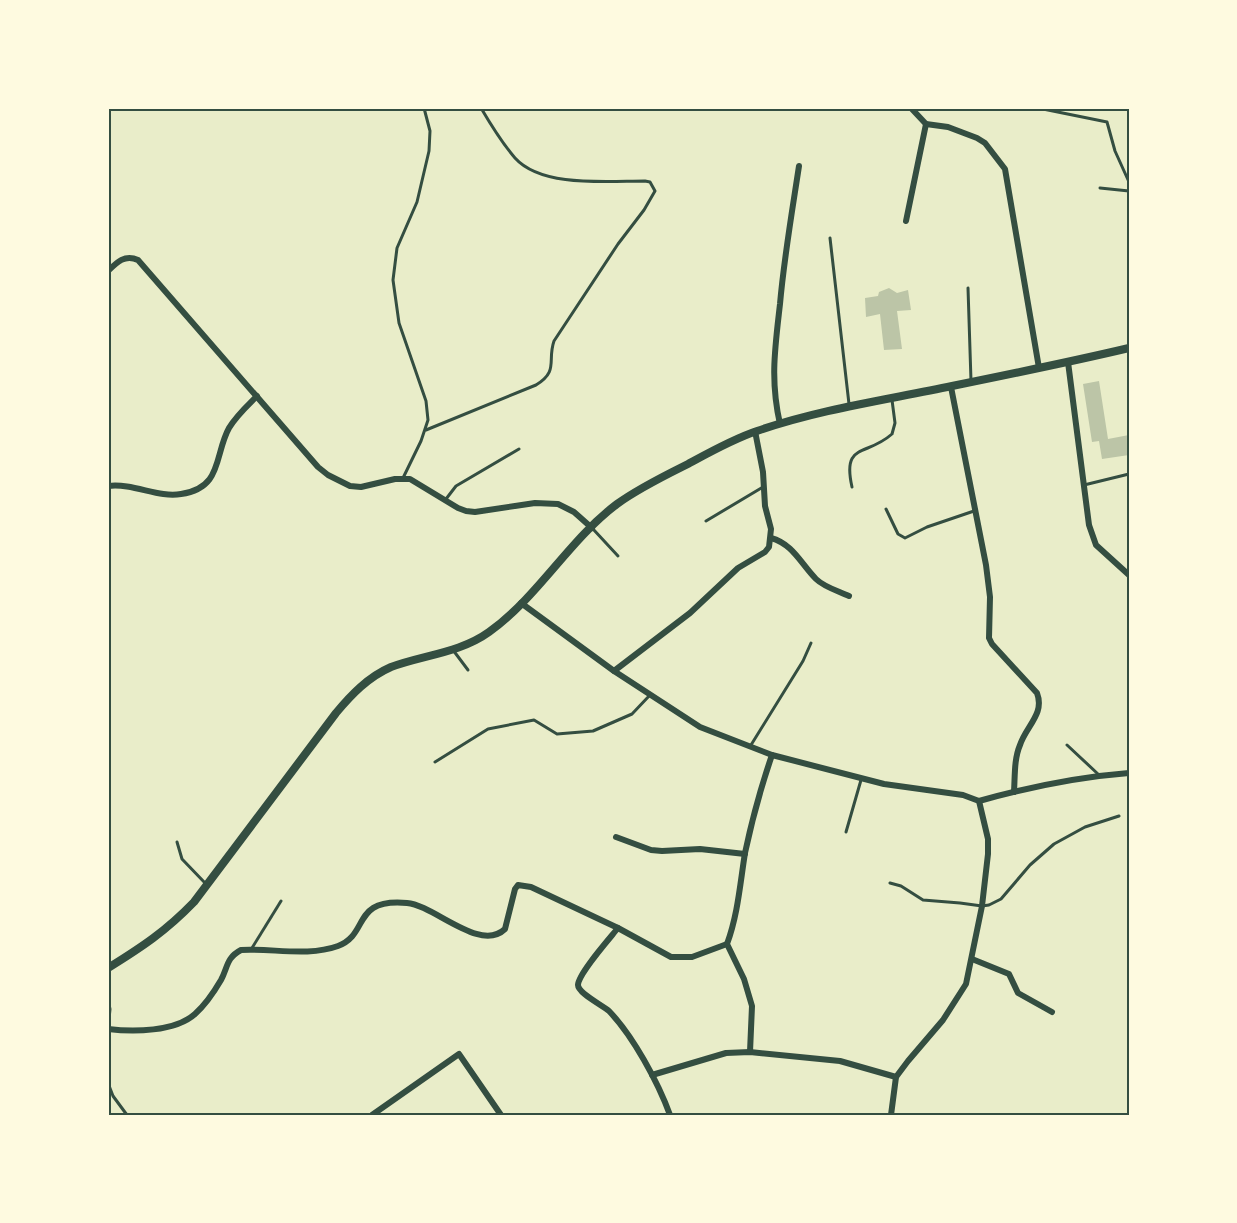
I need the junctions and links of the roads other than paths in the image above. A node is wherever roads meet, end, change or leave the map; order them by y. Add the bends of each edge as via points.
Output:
1 (424, 108) edge
2 (481, 108) edge
3 (911, 108) edge
4 (1038, 108) edge
5 (926, 124) junction
6 (799, 166) dead end
7 (1129, 182) edge
8 (1100, 188) dead end
9 (1129, 192) edge
10 (906, 220) dead end
11 (830, 238) dead end
12 (108, 271) edge
13 (969, 288) dead end
14 (1129, 348) edge
15 (1068, 362) junction
16 (1039, 368) junction
17 (971, 382) junction
18 (951, 387) junction
19 (256, 396) junction
20 (892, 397) junction
21 (849, 406) junction
22 (780, 424) junction
23 (426, 430) junction
24 (756, 431) junction
25 (519, 449) dead end
26 (1129, 474) edge
27 (403, 478) junction
28 (1084, 485) junction
29 (108, 486) edge
30 (763, 487) junction
31 (852, 487) dead end
32 (446, 501) junction
33 (886, 509) dead end
34 (976, 510) junction
35 (706, 521) dead end
36 (592, 528) junction
37 (771, 538) junction
38 (618, 556) dead end
39 (1129, 575) edge
40 (849, 596) dead end
41 (521, 603) junction
42 (811, 643) dead end
43 (453, 650) junction
44 (468, 670) dead end
45 (614, 671) junction
46 (650, 695) junction
47 (751, 745) junction
48 (1067, 745) dead end
49 (772, 754) junction
50 (435, 762) dead end
51 (1129, 773) edge
52 (1100, 775) junction
53 (861, 778) junction
54 (1014, 792) junction
55 (979, 801) junction
56 (1119, 816) dead end
57 (846, 832) dead end
58 (616, 837) dead end
59 (177, 842) dead end
60 (745, 854) junction
61 (890, 883) dead end
62 (207, 885) junction
63 (281, 901) dead end
64 (982, 906) junction
65 (618, 928) junction
66 (727, 944) junction
67 (251, 949) junction
68 (972, 959) junction
69 (108, 968) edge
70 (108, 1000) edge
71 (1052, 1012) dead end
72 (108, 1029) edge
73 (750, 1052) junction
74 (652, 1075) junction
75 (896, 1077) junction
76 (108, 1083) edge
77 (113, 1096) junction
78 (108, 1098) edge
79 (384, 1107) junction
80 (127, 1115) edge
81 (372, 1115) edge
82 (390, 1115) edge
83 (501, 1115) edge
84 (670, 1115) edge
85 (891, 1115) edge

1 - 23 lane via 430,131 429,151 417,202 397,248 393,280 399,323 428,410
2 - 23 lane via 516,159 543,176 645,181 655,191 554,341 552,367 545,380
3 - 5 street
4 - 7 lane via 1107,122
5 - 10 street
5 - 16 street via 948,127 986,143 1005,168
6 - 22 street via 774,360
8 - 9 lane
11 - 21 lane
12 - 19 street via 121,259 138,260
13 - 17 lane
14 - 15 street
15 - 16 street
15 - 28 street
16 - 17 street
17 - 18 street
18 - 20 street
18 - 34 street
19 - 27 street via 328,475 361,487
19 - 29 street via 230,426 216,471 202,486 181,495
20 - 21 street
20 - 31 lane via 892,434 854,455 848,465
21 - 22 street
22 - 24 street
23 - 27 lane
24 - 30 street
24 - 36 street via 640,489
25 - 32 lane via 456,486
26 - 28 lane
27 - 32 street
28 - 39 street via 1096,545
30 - 35 lane
30 - 37 street
32 - 36 street via 475,512 535,503 558,504
33 - 34 lane via 898,534 905,538 927,526
34 - 54 street via 990,597 989,638 1037,693 1040,706 1019,745
36 - 38 lane
36 - 41 street
37 - 40 street via 788,546 822,584
37 - 45 street via 765,552 738,568 690,613
41 - 43 street via 487,633
41 - 45 street
42 - 47 lane
43 - 44 lane
43 - 62 street via 390,668 352,695
45 - 46 street
46 - 47 street via 700,727
46 - 50 lane via 632,714 593,731 557,734 534,720 488,729
47 - 49 street
48 - 52 lane
49 - 53 street
49 - 60 street
51 - 52 street
52 - 54 street
53 - 55 street
53 - 57 lane
54 - 55 street
55 - 64 street via 988,840
56 - 64 lane via 1085,827 1054,844 1030,865 1002,900
58 - 60 street via 651,850 700,849
59 - 62 lane via 186,866
60 - 66 street via 737,912
61 - 64 lane via 923,900
62 - 69 street via 172,925
63 - 67 lane
64 - 68 street
65 - 66 street via 672,957 692,957
65 - 67 street via 531,887 518,885 505,929 497,934 465,931 417,905 394,903 372,907 351,937 339,945 314,950
65 - 74 street via 595,956 578,987 616,1020
66 - 73 street via 750,995
67 - 72 street via 233,954 206,1002 182,1022 131,1032
68 - 71 street via 1009,974 1018,993
68 - 75 street via 958,1000
70 - 72 lane
73 - 74 street via 726,1053
73 - 75 street via 840,1061
74 - 84 street
75 - 85 street
76 - 77 lane
77 - 78 lane
77 - 80 lane
79 - 81 street
79 - 82 street
79 - 83 street via 459,1054

